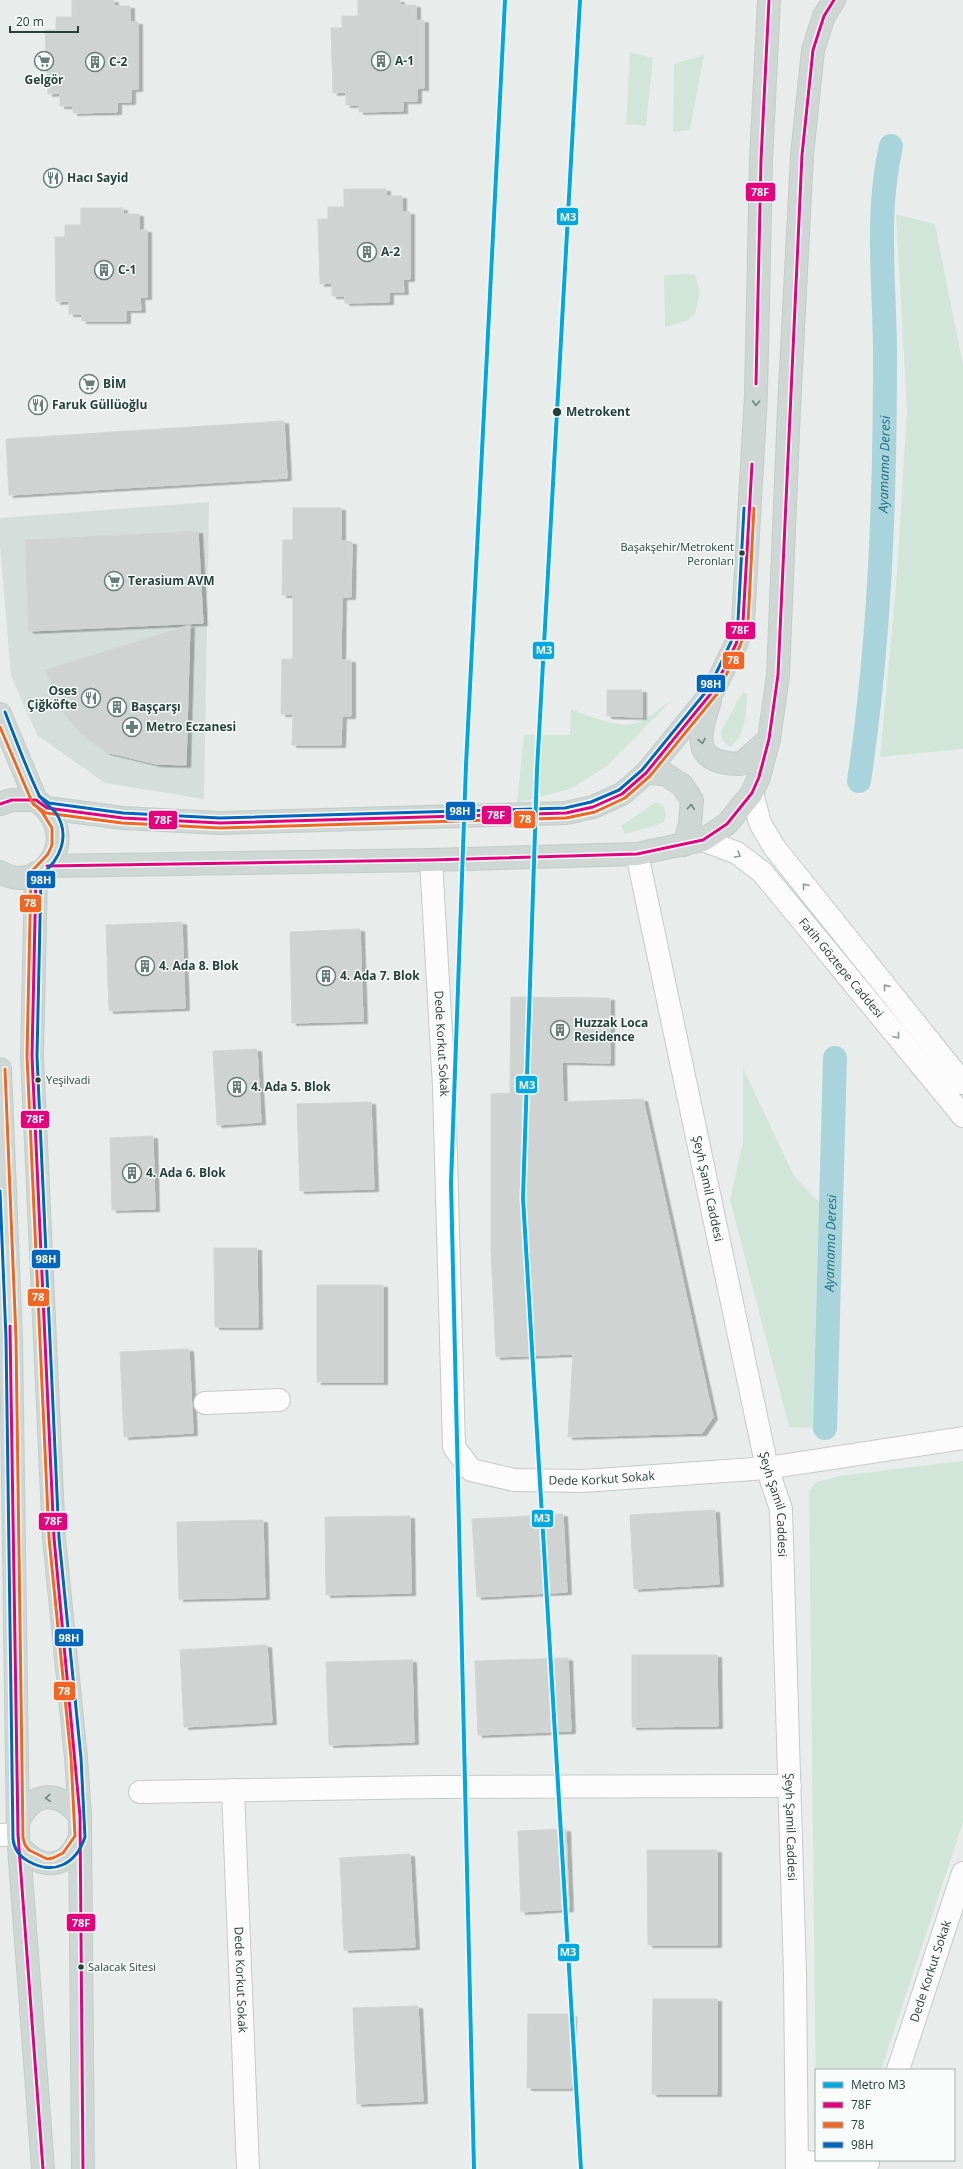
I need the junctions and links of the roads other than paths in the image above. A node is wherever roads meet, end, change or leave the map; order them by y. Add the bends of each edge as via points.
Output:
1 (770, 0) edge
2 (834, 0) edge
3 (713, 691) junction
4 (0, 714) edge
5 (769, 738) junction
6 (646, 773) junction
7 (752, 793) junction
8 (0, 804) edge
9 (42, 804) junction
10 (693, 842) junction
11 (637, 854) junction
12 (431, 860) junction
13 (42, 870) junction
14 (0, 872) edge
15 (0, 1069) edge
16 (963, 1083) edge
17 (963, 1116) edge
18 (279, 1400) dead end
19 (205, 1403) dead end
20 (963, 1438) edge
21 (766, 1468) junction
22 (790, 1786) junction
23 (233, 1790) junction
24 (140, 1792) dead end
25 (80, 1816) junction
26 (14, 1834) edge
27 (80, 1837) junction
28 (963, 1873) edge
29 (898, 2069) edge
30 (867, 2164) edge
31 (797, 2165) edge
32 (44, 2169) edge
33 (83, 2169) edge
34 (248, 2169) edge

1 -> 3 main road via 761,160 756,395 743,622 736,644
2 - 5 main road via 824,16 813,50 802,154 778,675
3 -> 5 main road via 701,729 702,745 708,755 723,764 740,764
3 - 6 main road
4 - 9 main road
5 - 7 main road
6 - 9 main road via 622,794 593,807 566,813 220,823 123,818
10 -> 6 main road via 690,824 692,800 682,785 666,774
7 - 10 main road via 727,824
16 -> 7 street, Fatih Göztepe Caddesi via 774,847 760,823
8 - 9 main road via 12,800
9 - 13 main road via 58,832 58,844 54,856
10 - 11 main road
10 -> 17 street, Fatih Göztepe Caddesi via 737,853 762,872
11 - 12 main road
11 - 21 street, Şeyh Şamil Caddesi
12 - 13 main road
12 - 21 street, Dede Korkut Sokak via 444,1087 454,1447 471,1470 514,1480 583,1481
13 - 14 main road via 25,877 13,877
13 - 25 main road via 32,1056 54,1538
15 - 26 main road via 11,1338
18 - 19 street
20 - 21 street, Dede Korkut Sokak
21 - 22 street, Şeyh Şamil Caddesi via 782,1509
22 - 23 street
22 - 31 street, Şeyh Şamil Caddesi
23 - 24 street
23 - 34 street, Dede Korkut Sokak
25 -> 26 main road via 64,1801 44,1797 27,1806
25 - 27 main road
26 - 27 main road via 35,1860 54,1863 70,1856
26 - 32 main road
27 - 33 main road
28 - 29 street, Dede Korkut Sokak
30 - 31 street

